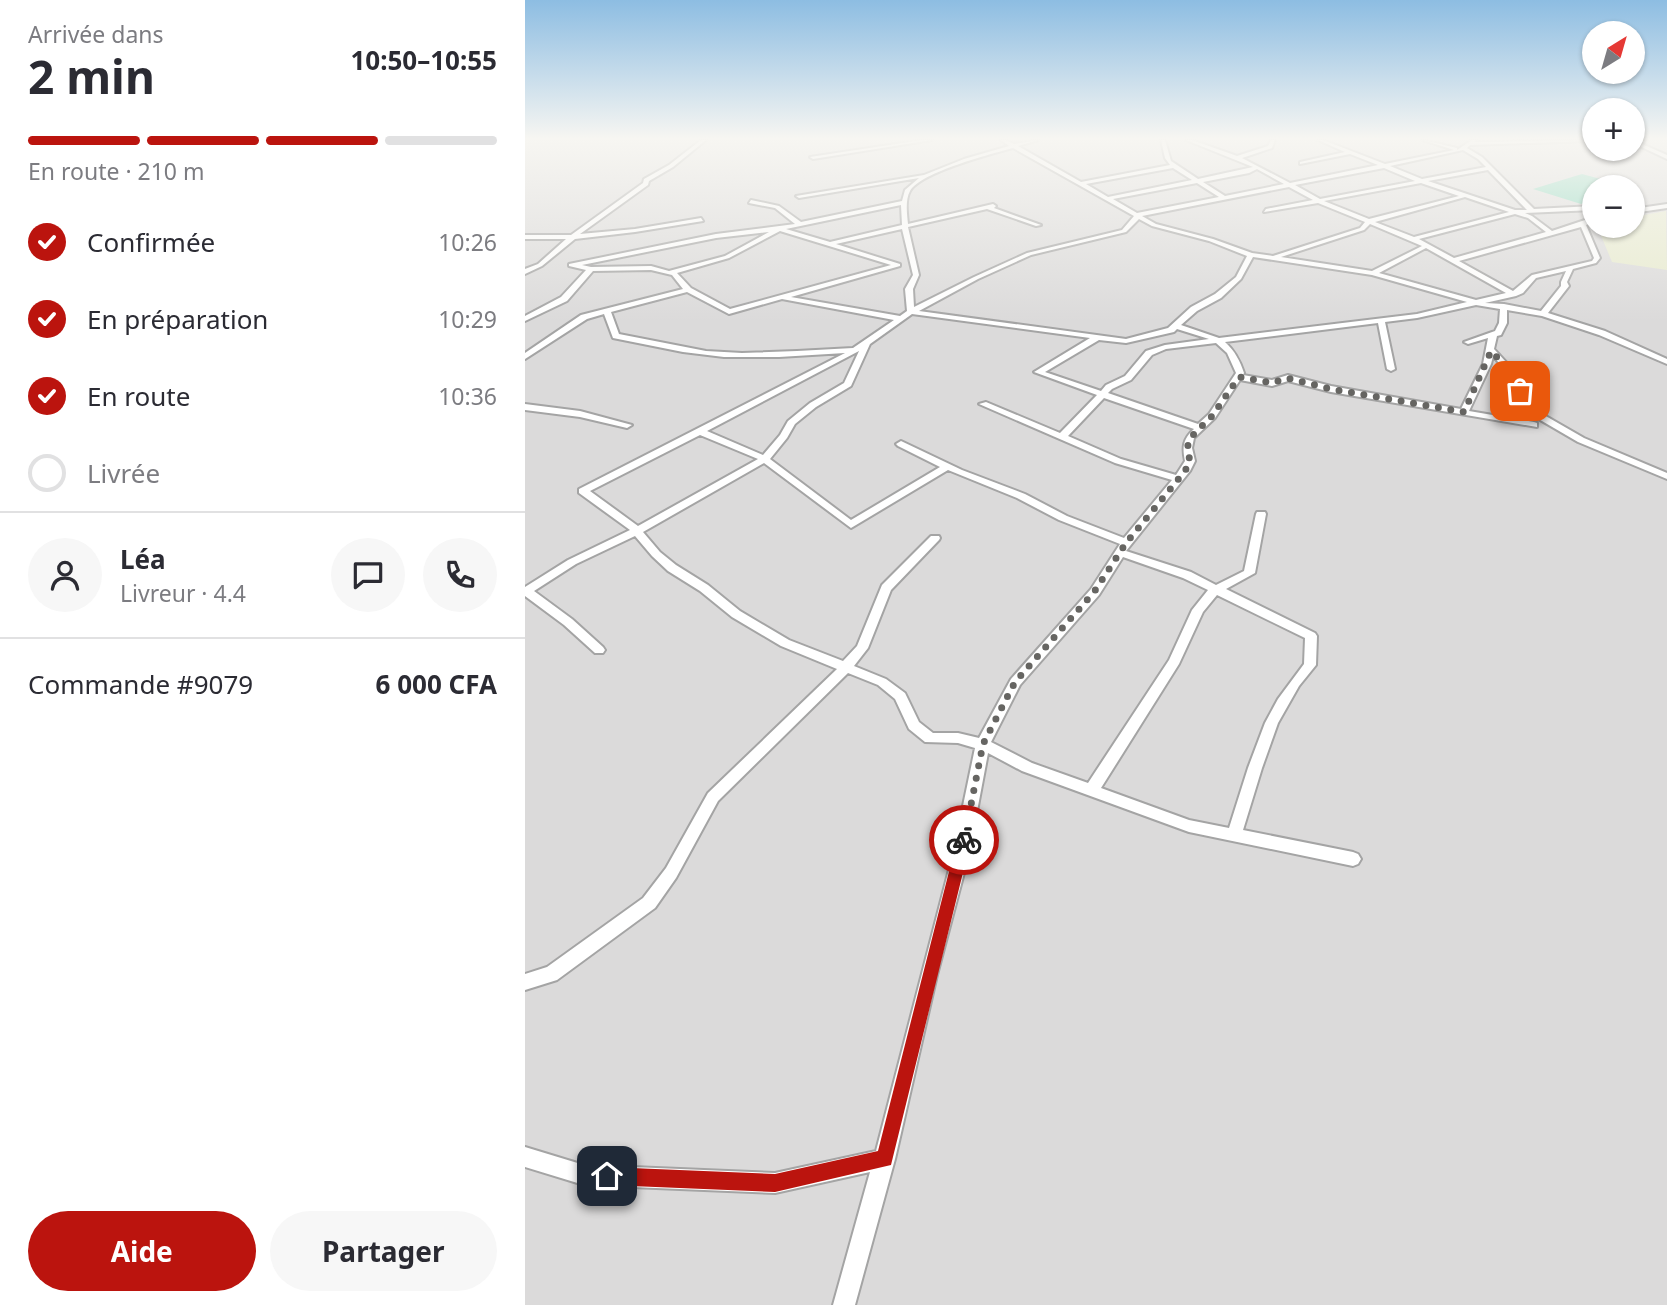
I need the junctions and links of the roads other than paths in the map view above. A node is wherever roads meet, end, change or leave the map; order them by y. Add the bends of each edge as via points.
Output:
1 (623, 201) edge
2 (1109, 201) edge
3 (1220, 201) edge
4 (1325, 201) edge
5 (1446, 201) edge
6 (1480, 201) edge
7 (1522, 201) edge
8 (751, 202) dead end
9 (905, 202) joint
10 (1319, 202) junction
11 (1667, 206) edge
12 (1645, 208) edge
13 (1582, 209) edge
14 (1266, 211) dead end
15 (1532, 211) junction
16 (1515, 212) junction
17 (1137, 216) junction
18 (701, 220) dead end
19 (1370, 221) junction
20 (799, 224) junction
21 (906, 224) junction
22 (1582, 224) edge
23 (1038, 225) dead end
24 (779, 229) junction
25 (525, 230) edge
26 (1551, 233) junction
27 (525, 237) edge
28 (573, 237) junction
29 (1589, 238) edge
30 (1413, 239) junction
31 (832, 243) junction
32 (1424, 247) junction
33 (1251, 255) junction
34 (1273, 258) junction
35 (1452, 261) junction
36 (898, 265) junction
37 (591, 269) junction
38 (1570, 269) junction
39 (915, 270) junction
40 (525, 272) edge
41 (669, 273) junction
42 (1373, 273) junction
43 (688, 290) junction
44 (1513, 294) junction
45 (780, 297) junction
46 (564, 299) junction
47 (1481, 304) junction
48 (1504, 306) junction
49 (607, 310) junction
50 (911, 312) junction
51 (1543, 314) junction
52 (584, 317) junction
53 (525, 319) edge
54 (902, 319) junction
55 (1381, 320) junction
56 (1175, 326) junction
57 (1493, 335) junction
58 (1098, 337) junction
59 (1219, 340) junction
60 (1468, 342) dead end
61 (866, 344) junction
62 (856, 350) junction
63 (1491, 351) junction
64 (525, 357) edge
65 (1667, 362) edge
66 (1391, 369) dead end
67 (1239, 377) junction
68 (1102, 394) junction
69 (983, 404) dead end
70 (525, 407) edge
71 (1464, 412) junction
72 (628, 425) dead end
73 (1534, 425) dead end
74 (1198, 427) junction
75 (701, 432) junction
76 (1062, 438) junction
77 (901, 444) dead end
78 (765, 459) junction
79 (946, 467) junction
80 (1667, 476) edge
81 (1179, 480) junction
82 (1261, 514) dead end
83 (637, 531) junction
84 (935, 538) dead end
85 (1124, 548) junction
86 (1215, 590) junction
87 (526, 591) edge
88 (599, 650) dead end
89 (845, 667) junction
90 (983, 744) junction
91 (1091, 791) junction
92 (1234, 835) junction
93 (1353, 859) dead end
94 (525, 982) edge
95 (525, 1157) edge
96 (885, 1158) junction
97 (844, 1305) edge

1 - 28 street
2 - 17 street
3 - 17 street
4 - 10 street
5 - 19 street
6 - 16 street
7 - 15 street
8 - 20 street via 777,207
9 - 20 street
9 - 21 street
10 - 14 street
10 - 19 street
11 - 12 street
13 - 15 street
15 - 16 street
16 - 26 street via 1537,220
16 - 30 street
17 - 33 street
17 - 50 street via 1124,231 1022,257
18 - 28 street via 645,231
19 - 30 street
19 - 34 street via 1362,229
20 - 24 street
21 - 23 street via 989,207
21 - 31 street
21 - 39 street
22 - 26 street
24 - 31 street
24 - 37 street via 716,236 569,265
24 - 41 street via 727,257
25 - 28 street
26 - 35 street
27 - 28 street
28 - 40 street
29 - 38 street via 1597,258
30 - 32 street
31 - 36 street
32 - 35 street
32 - 42 street
33 - 34 street
33 - 56 street via 1235,281
34 - 42 street
35 - 44 street
36 - 39 street
36 - 45 street
37 - 41 street via 651,268
37 - 46 street
38 - 44 street via 1534,276
38 - 51 street via 1565,286
39 - 50 street via 909,289
41 - 43 street
42 - 47 street
43 - 45 street via 729,312
43 - 49 street
44 - 47 street
45 - 54 street
46 - 52 street
46 - 53 street
47 - 48 street
47 - 55 street
48 - 51 street
48 - 57 street via 1503,323
49 - 52 street
49 - 62 street via 616,336 659,345 709,353
50 - 54 street
50 - 58 street
51 - 65 street via 1602,333
52 - 64 street
54 - 61 street
55 - 59 street
55 - 66 street
56 - 58 street via 1155,336 1126,341
56 - 59 street
57 - 60 street
57 - 63 street
58 - 68 street via 1038,372
59 - 67 street via 1235,354
59 - 68 street via 1149,353 1128,378
61 - 62 street
61 - 78 street via 848,384 791,424
62 - 75 street
63 - 71 street
63 - 80 street via 1514,375 1526,408 1581,440
67 - 71 street via 1272,383 1287,378
67 - 74 street via 1212,416
68 - 74 street
68 - 76 street
69 - 76 street
70 - 72 street
71 - 73 street
74 - 81 street via 1187,448 1188,466
75 - 78 street
75 - 83 street via 583,491
76 - 81 street
77 - 79 street
78 - 79 street via 851,525
78 - 83 street
79 - 85 street via 1021,496
81 - 85 street
82 - 86 street via 1249,573
83 - 87 street via 572,562
83 - 89 street via 672,568 736,614 785,643
84 - 89 street via 886,587 862,648
85 - 86 street
85 - 90 street via 1094,592 1015,682
86 - 91 street via 1198,610 1175,661
86 - 92 street via 1311,636 1313,643 1310,665 1296,679 1269,730
87 - 88 street
89 - 90 street via 882,682 900,696 914,725 930,738 958,737
89 - 94 street via 713,797 649,903 551,974
90 - 91 street
90 - 96 street via 961,854
91 - 92 street via 1189,825
92 - 93 street
95 - 96 street via 584,1175 775,1183
96 - 97 street

